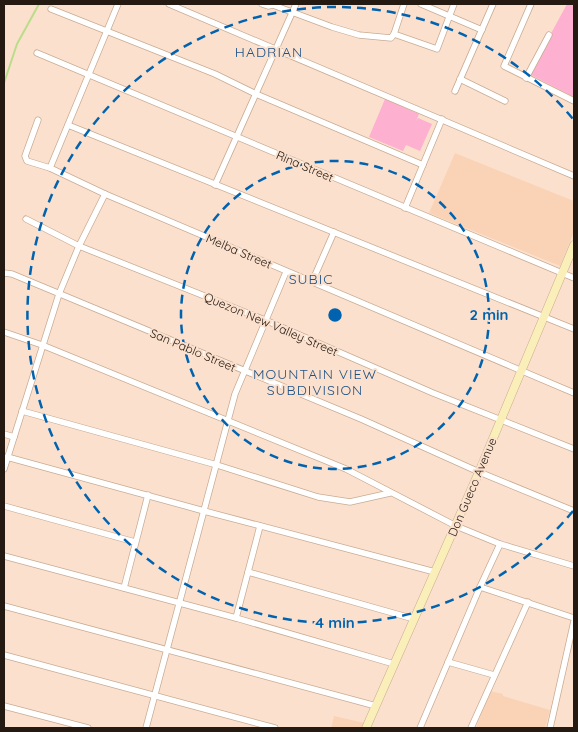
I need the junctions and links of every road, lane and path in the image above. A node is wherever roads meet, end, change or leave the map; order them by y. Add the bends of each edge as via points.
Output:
1 (118, 4) edge
2 (169, 4) edge
3 (262, 4) edge
4 (296, 4) edge
5 (404, 4) edge
6 (421, 4) edge
7 (454, 4) edge
8 (493, 4) edge
9 (531, 4) edge
10 (51, 9) dead end
11 (292, 12) junction
12 (450, 15) junction
13 (482, 30) junction
14 (107, 32) junction
15 (394, 34) junction
16 (549, 35) dead end
17 (275, 48) junction
18 (37, 53) dead end
19 (88, 75) junction
20 (526, 78) junction
21 (460, 79) junction
22 (454, 91) dead end
23 (256, 94) junction
24 (506, 101) dead end
25 (574, 101) edge
26 (442, 119) junction
27 (38, 120) dead end
28 (68, 125) junction
29 (237, 137) junction
30 (423, 164) junction
31 (50, 168) junction
32 (574, 176) edge
33 (215, 185) junction
34 (105, 194) junction
35 (405, 208) junction
36 (26, 219) dead end
37 (334, 232) junction
38 (574, 245) edge
39 (79, 246) junction
40 (286, 272) junction
41 (4, 273) edge
42 (562, 273) junction
43 (574, 278) edge
44 (312, 282) junction
45 (59, 294) junction
46 (544, 317) junction
47 (265, 320) junction
48 (574, 329) edge
49 (4, 332) edge
50 (42, 345) junction
51 (243, 371) junction
52 (521, 371) junction
53 (574, 393) edge
54 (22, 411) junction
55 (227, 420) junction
56 (501, 420) junction
57 (4, 434) edge
58 (14, 437) junction
59 (574, 449) edge
60 (7, 457) junction
61 (217, 464) junction
62 (4, 469) edge
63 (479, 472) junction
64 (390, 493) junction
65 (148, 495) junction
66 (4, 506) edge
67 (204, 511) junction
68 (574, 511) edge
69 (260, 526) junction
70 (456, 526) junction
71 (135, 542) junction
72 (500, 544) junction
73 (4, 556) edge
74 (574, 566) edge
75 (248, 572) junction
76 (435, 572) junction
77 (480, 587) junction
78 (124, 588) junction
79 (528, 602) junction
80 (179, 603) junction
81 (4, 606) edge
82 (236, 618) junction
83 (414, 619) junction
84 (574, 619) edge
85 (167, 649) junction
86 (4, 655) edge
87 (448, 662) junction
88 (394, 664) junction
89 (494, 675) junction
90 (154, 696) junction
91 (4, 706) edge
92 (376, 706) junction
93 (88, 728) edge
94 (146, 728) edge
95 (275, 728) edge
96 (366, 728) edge
97 (420, 728) edge
98 (471, 728) edge
99 (550, 728) edge

1 - 14 street
2 - 17 street
3 - 11 street
4 - 11 street
5 - 15 street
6 - 12 street
7 - 12 street
8 - 13 street
9 - 20 street via 504,65
10 - 14 street
11 - 15 street via 359,35 391,38
11 - 17 street
12 - 13 street
12 - 15 street via 437,49
13 - 21 street
14 - 19 street
14 - 23 street via 215,74
16 - 20 street
17 - 23 street
17 - 26 street
18 - 19 street, Rina Street
19 - 28 street
19 - 29 street, Rina Street
20 - 25 street
21 - 22 street
21 - 24 street
23 - 29 street
23 - 30 street
26 - 30 street
26 - 32 street
27 - 31 street, Melba Street via 25,158
28 - 31 street
28 - 33 street
29 - 33 street
29 - 35 street, Rina Street
30 - 35 street
31 - 34 street, Melba Street
33 - 37 street
34 - 39 street
34 - 40 street, Melba Street
35 - 42 street, Rina Street
36 - 39 street, Quezon New Valley Street
37 - 44 street
37 - 46 street
38 - 42 main road, Don Gueco Avenue
39 - 45 street
39 - 47 street, Quezon New Valley Street
40 - 44 street, Melba Street
40 - 47 street
41 - 45 street, San Pablo Street
42 - 43 street, Rina Street
42 - 46 main road, Don Gueco Avenue
44 - 52 street, Melba Street
45 - 50 street
45 - 51 street, San Pablo Street
46 - 48 street
46 - 52 main road, Don Gueco Avenue
47 - 51 street
47 - 56 street, Quezon New Valley Street
49 - 50 street
50 - 54 street
50 - 55 street
51 - 55 street
51 - 63 street, San Pablo Street
52 - 53 street, Melba Street
52 - 56 main road, Don Gueco Avenue
54 - 58 street
54 - 61 street
55 - 61 street
55 - 64 street via 346,469
56 - 59 street, Quezon New Valley Street
56 - 63 main road, Don Gueco Avenue
57 - 58 street
58 - 60 street
60 - 62 street
60 - 65 street
61 - 64 street via 318,497 344,502
61 - 67 street
63 - 68 street, San Pablo Street
63 - 70 main road, Don Gueco Avenue
64 - 70 street
65 - 67 street
65 - 71 street
66 - 71 street
67 - 69 street
67 - 80 street
69 - 75 street
69 - 76 street
70 - 72 street
70 - 76 main road, Don Gueco Avenue
71 - 78 street
72 - 74 street
72 - 77 street
73 - 78 street
75 - 82 street
75 - 83 street
76 - 83 main road, Don Gueco Avenue
77 - 79 street
77 - 87 street
78 - 80 street
79 - 84 street
79 - 89 street
80 - 82 street
80 - 85 street
81 - 85 street
82 - 88 street
83 - 88 main road, Don Gueco Avenue
84 - 99 street
85 - 90 street
85 - 92 street
86 - 90 street
87 - 89 street
87 - 97 street
88 - 92 main road, Don Gueco Avenue
89 - 98 street
90 - 94 street
90 - 95 street
91 - 93 street
92 - 96 main road, Don Gueco Avenue

